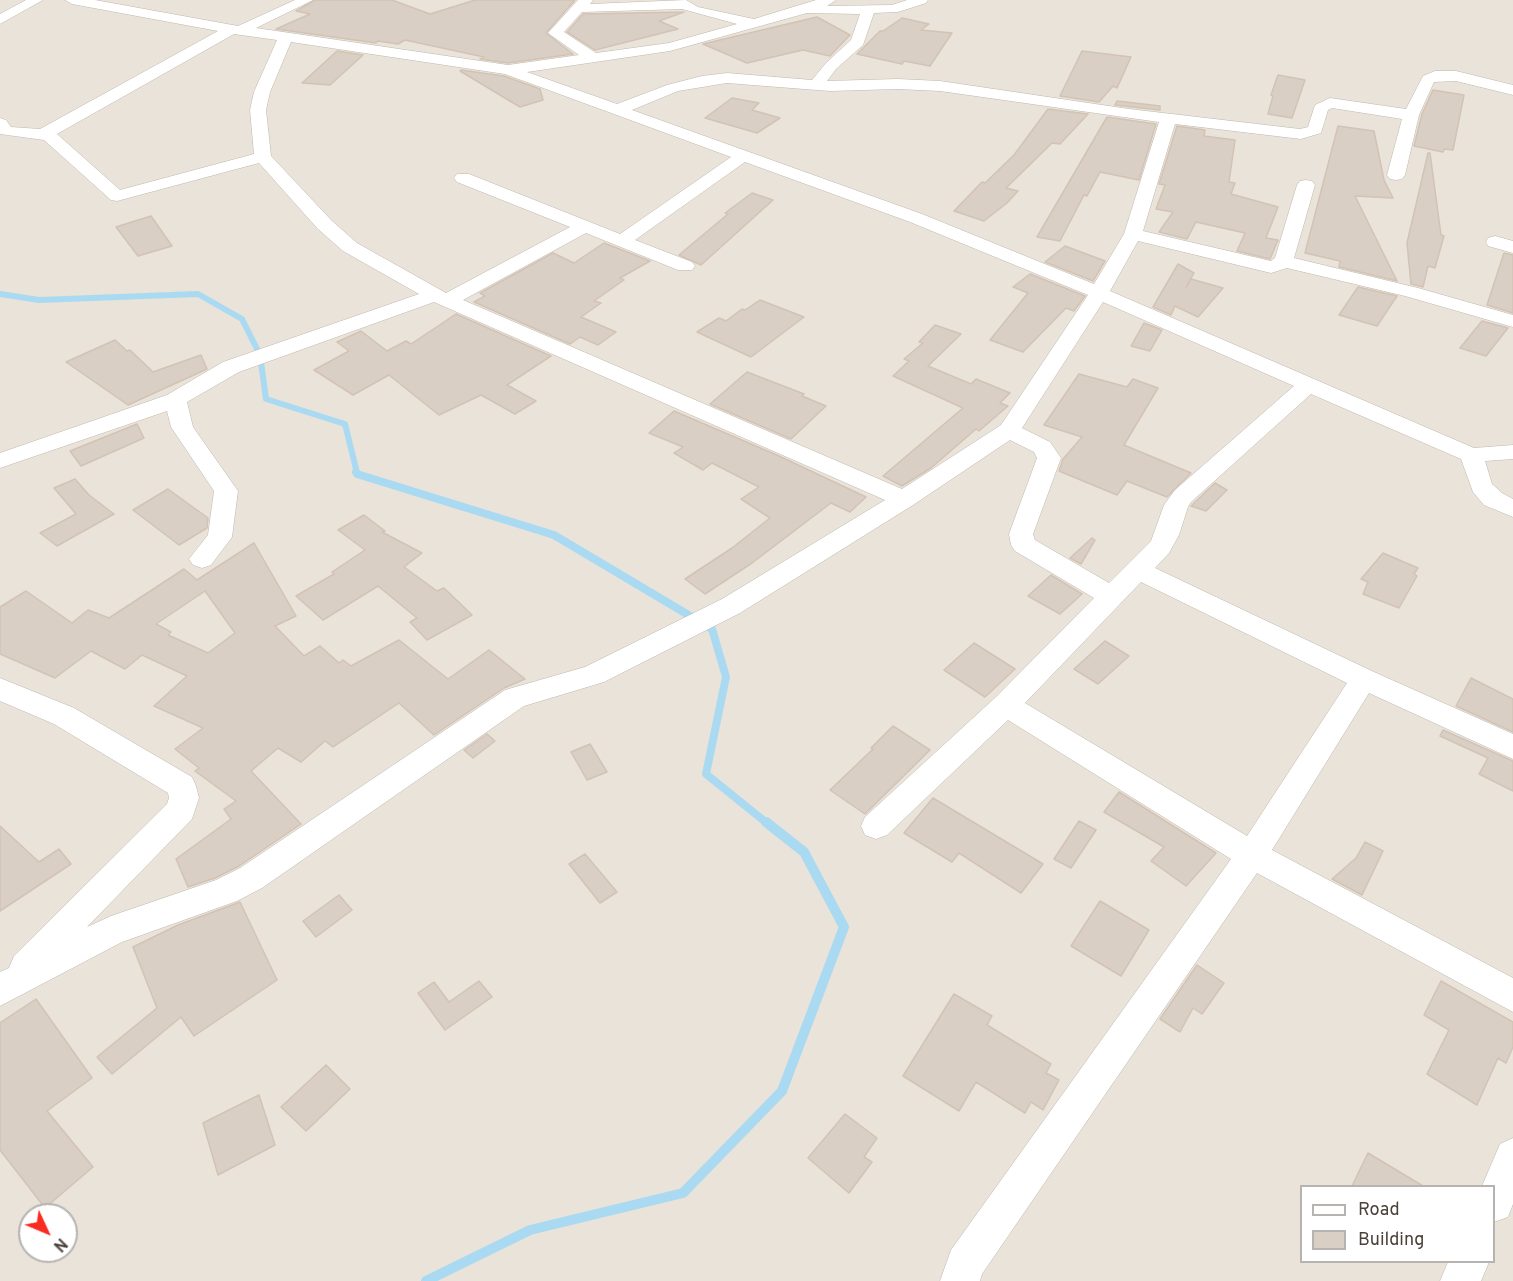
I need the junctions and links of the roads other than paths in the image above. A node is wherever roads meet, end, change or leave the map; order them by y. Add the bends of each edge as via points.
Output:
1 (36, 0) edge
2 (72, 0) edge
3 (306, 0) edge
4 (921, 0) edge
5 (682, 3) edge
6 (582, 4) edge
7 (813, 4) edge
8 (868, 11) junction
9 (0, 20) edge
10 (754, 24) junction
11 (236, 29) junction
12 (286, 36) junction
13 (592, 57) junction
14 (508, 70) junction
15 (816, 85) junction
16 (1513, 90) edge
17 (619, 109) junction
18 (1411, 116) junction
19 (1168, 119) junction
20 (0, 123) edge
21 (48, 135) junction
22 (744, 155) junction
23 (262, 157) junction
24 (1396, 175) dead end
25 (463, 178) dead end
26 (1306, 185) dead end
27 (583, 227) junction
28 (1133, 234) junction
29 (620, 242) junction
30 (1284, 261) junction
31 (684, 266) dead end
32 (1099, 293) junction
33 (441, 297) junction
34 (1513, 321) edge
35 (1309, 384) junction
36 (175, 400) junction
37 (1009, 430) junction
38 (1513, 452) edge
39 (1471, 455) junction
40 (0, 461) edge
41 (904, 499) junction
42 (1513, 509) edge
43 (202, 559) dead end
44 (1138, 570) junction
45 (1112, 597) junction
46 (1364, 679) junction
47 (0, 689) edge
48 (1006, 705) junction
49 (1513, 747) edge
50 (876, 826) dead end
51 (1252, 855) junction
52 (4, 987) edge
53 (1513, 996) edge
54 (1513, 1157) edge
55 (1495, 1201) edge
56 (1469, 1263) edge
57 (960, 1281) edge
58 (1460, 1281) edge

1 - 9 street
2 - 11 street
3 - 11 street
4 - 8 street via 893,9
5 - 6 street
5 - 10 street via 694,10
6 - 13 street via 555,33
7 - 8 street
7 - 10 street
8 - 15 street via 858,42
10 - 13 street via 670,47
11 - 12 street
11 - 21 street via 55,126
12 - 14 street
12 - 23 street via 258,110
13 - 14 street
14 - 17 street
15 - 17 street via 727,78 702,81
15 - 19 street via 940,86
16 - 18 street via 1456,76 1435,76 1428,79
17 - 22 street
18 - 19 street via 1330,103 1321,108 1316,130 1301,134
18 - 24 street
19 - 28 street
20 - 21 street via 6,131
21 - 23 street via 117,196
22 - 29 street
22 - 32 street via 916,218
23 - 33 street via 350,247
25 - 27 street
26 - 30 street
27 - 29 street
27 - 33 street
28 - 30 street via 1271,267
28 - 32 street
29 - 31 street
30 - 34 street
32 - 35 street
32 - 37 street
33 - 36 street via 231,367
33 - 41 street
35 - 39 street
35 - 44 street via 1183,496 1160,547
36 - 40 street
36 - 43 street via 182,427 226,491 220,537
37 - 41 street
37 - 45 street via 1042,447 1049,458 1021,534 1024,545
38 - 39 street
39 - 42 street via 1481,487 1493,499
41 - 52 street via 731,606 594,675 515,698 251,878 226,891 111,931
44 - 45 street
44 - 46 street
45 - 48 street
46 - 49 street
46 - 51 street
47 - 52 street via 64,716 182,786 184,798 181,810
48 - 50 street
48 - 51 street
51 - 53 street
51 - 57 street via 965,1264
54 - 55 street
56 - 58 street

